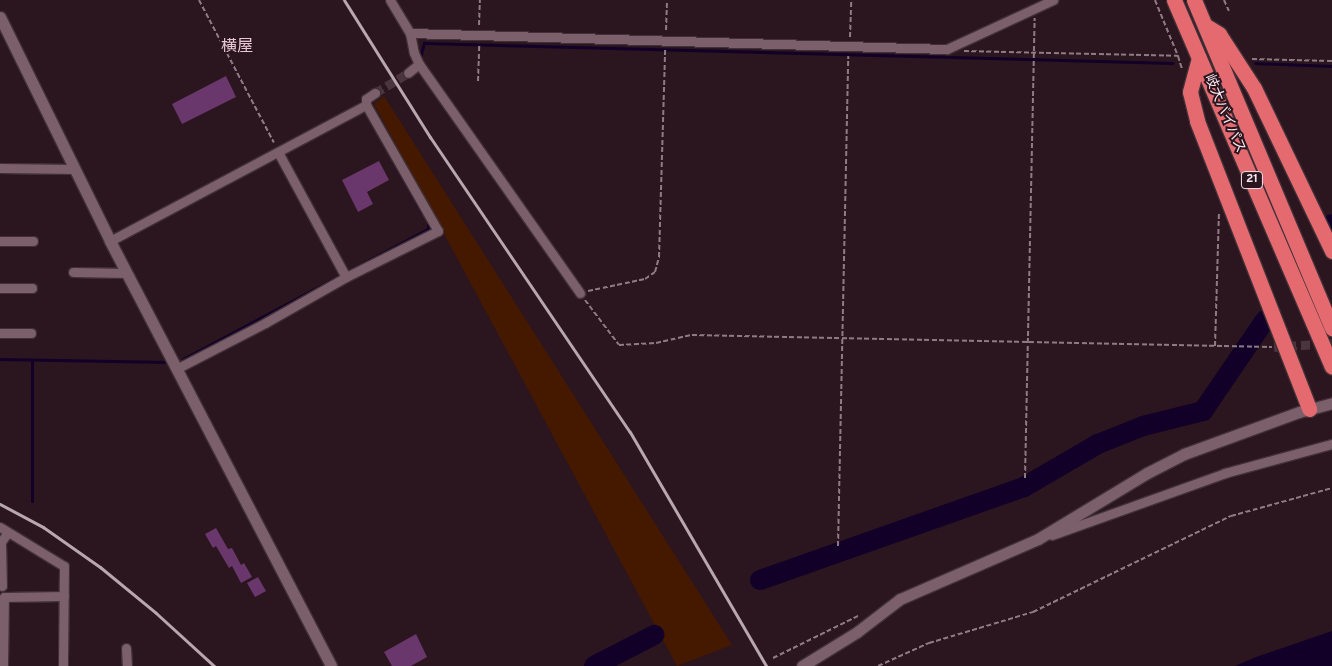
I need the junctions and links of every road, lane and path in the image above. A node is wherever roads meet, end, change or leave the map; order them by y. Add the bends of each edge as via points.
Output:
1 (199, 0) edge
2 (390, 0) edge
3 (480, 0) edge
4 (666, 0) edge
5 (851, 0) edge
6 (1053, 0) edge
7 (1155, 0) edge
8 (1174, 0) edge
9 (1194, 0) edge
10 (1224, 0) edge
11 (1035, 8) junction
12 (1229, 11) dead end
13 (0, 17) edge
14 (1205, 24) junction
15 (410, 33) junction
16 (479, 36) junction
17 (666, 41) junction
18 (850, 47) junction
19 (947, 49) junction
20 (1035, 54) junction
21 (1178, 56) junction
22 (1199, 58) junction
23 (1257, 60) dead end
24 (1332, 61) edge
25 (419, 64) junction
26 (1182, 72) dead end
27 (408, 73) tunnel mouth
28 (478, 81) dead end
29 (375, 94) tunnel mouth
30 (366, 105) junction
31 (278, 152) junction
32 (0, 168) edge
33 (75, 169) junction
34 (1219, 209) dead end
35 (0, 241) edge
36 (33, 241) dead end
37 (110, 241) junction
38 (1332, 251) edge
39 (73, 272) dead end
40 (127, 273) junction
41 (346, 277) junction
42 (0, 288) edge
43 (32, 288) dead end
44 (580, 293) junction
45 (1332, 328) edge
46 (0, 334) edge
47 (31, 334) dead end
48 (842, 338) junction
49 (1028, 343) junction
50 (1215, 346) junction
51 (1253, 348) dead end
52 (1331, 363) edge
53 (178, 368) junction
54 (1332, 403) edge
55 (1309, 409) junction
56 (1332, 444) edge
57 (1025, 478) dead end
58 (1332, 488) edge
59 (4, 529) edge
60 (1038, 539) junction
61 (838, 546) dead end
62 (2, 586) dead end
63 (64, 596) junction
64 (862, 615) dead end
65 (126, 648) dead end
66 (773, 658) dead end
67 (3, 666) edge
68 (63, 666) edge
69 (127, 666) edge
70 (331, 666) edge
71 (802, 666) edge
72 (878, 666) edge

1 - 31 path
2 - 15 street
3 - 16 path
4 - 17 path
5 - 18 path
6 - 11 street
7 - 21 path
8 - 22 highway, 岐大バイパス / 21
9 - 14 highway, 岐大バイパス / 21
10 - 12 path
11 - 19 street
11 - 20 path
13 - 33 street
14 - 38 highway via 1219,34 1254,88
14 - 45 highway, 岐大バイパス / 21
15 - 16 street
15 - 25 street
16 - 17 street
16 - 28 path
17 - 18 street
17 - 44 path via 659,258 655,272 645,279
18 - 19 street
18 - 48 path
19 - 20 path
20 - 21 path
20 - 49 path
21 - 26 path
22 - 52 highway, 岐大バイパス / 21
22 - 55 highway via 1190,92 1197,122
23 - 24 path
25 - 27 street
25 - 44 street
29 - 30 street via 366,99
30 - 31 street
30 - 41 street via 438,231
31 - 37 street
31 - 41 street
32 - 33 street
33 - 37 street
34 - 50 path
35 - 36 street
37 - 40 street
39 - 40 street
40 - 53 street
41 - 53 street
42 - 43 street
44 - 48 path via 619,345 656,343 692,335
46 - 47 street
48 - 49 path
48 - 61 path
49 - 50 path
49 - 57 path
50 - 51 path
53 - 70 street
54 - 55 street
55 - 60 street via 1184,454 1147,472
56 - 60 street via 1225,473
58 - 72 path via 1231,516 1033,612 929,643
59 - 62 street via 1,542
59 - 63 street via 64,566
60 - 71 street via 900,599 857,632
63 - 67 street via 4,597
63 - 68 street
64 - 66 path
65 - 69 street

